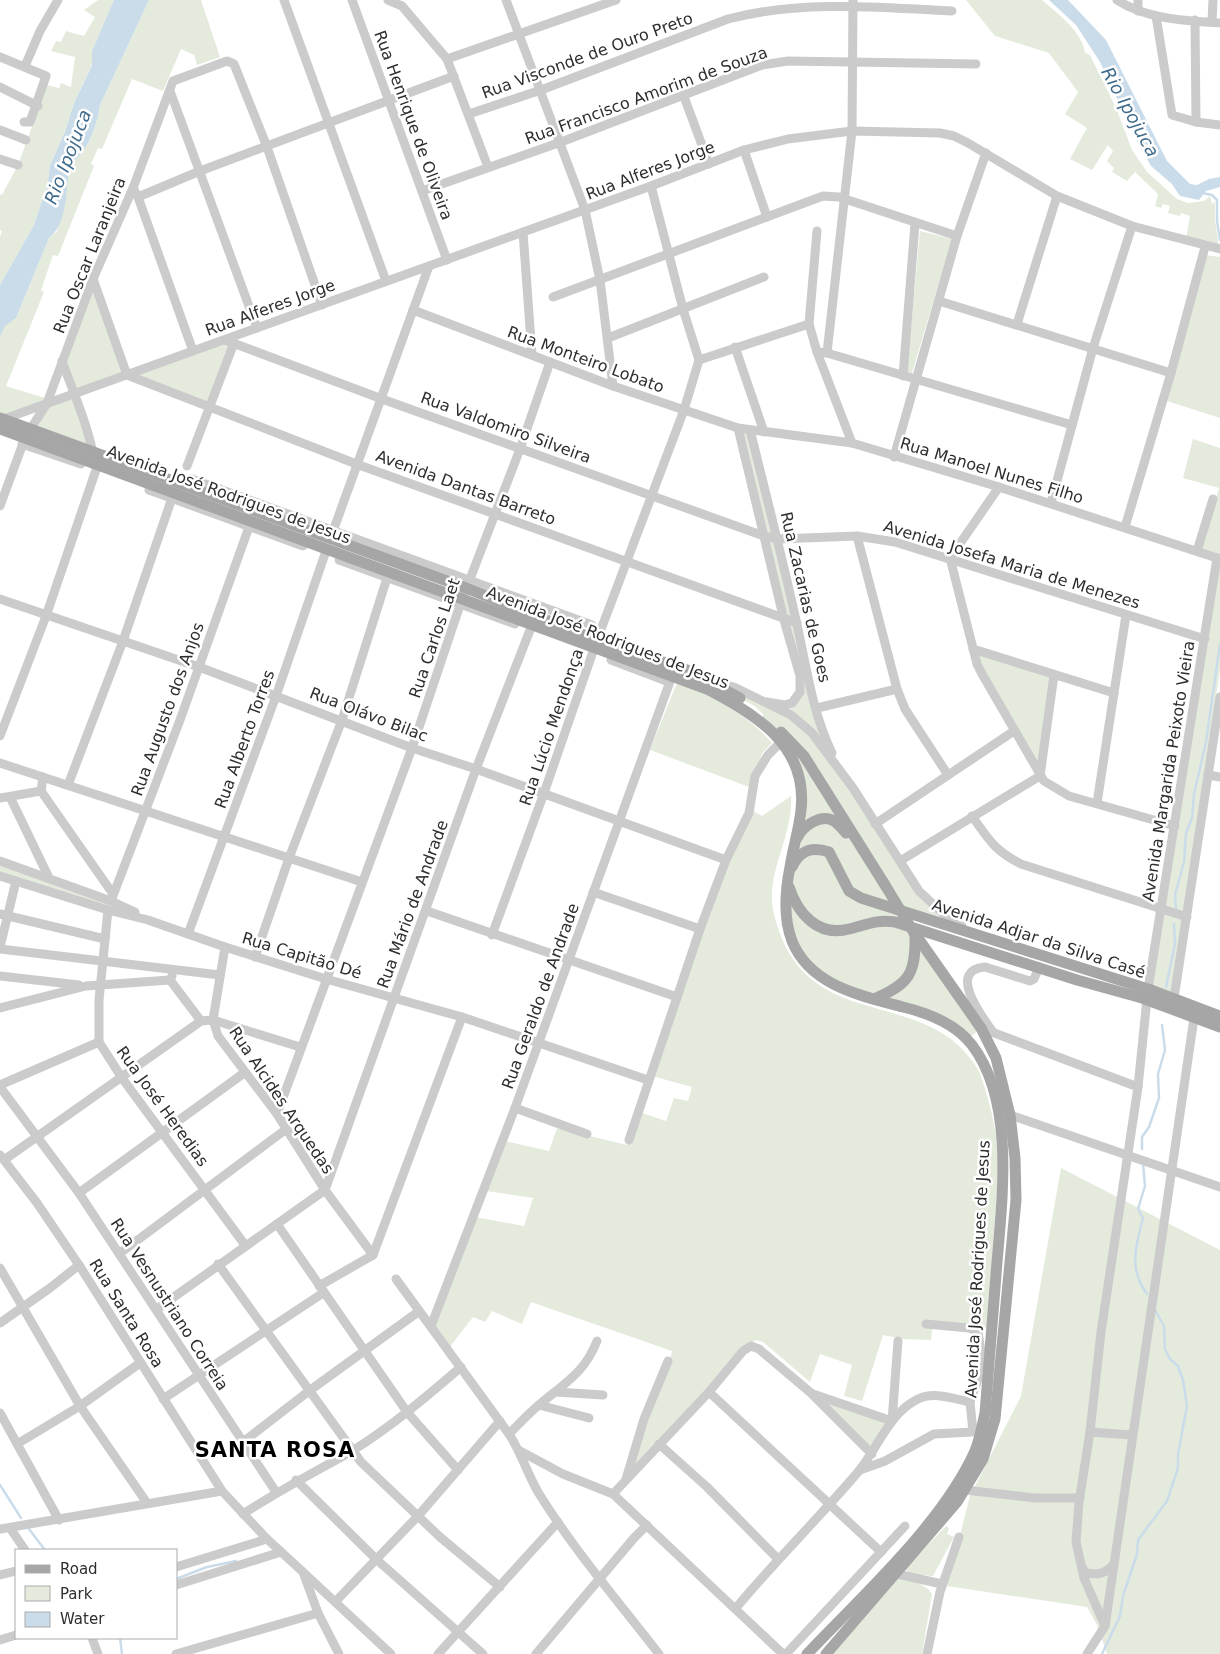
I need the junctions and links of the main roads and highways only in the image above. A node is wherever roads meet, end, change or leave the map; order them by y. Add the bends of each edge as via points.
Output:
1 (2, 422) edge
2 (95, 462) junction
3 (465, 593) junction
4 (595, 647) junction
5 (858, 844) junction
6 (793, 848) junction
7 (788, 879) junction
8 (914, 932) junction
9 (1148, 994) junction
10 (874, 999) junction
11 (1220, 1016) edge
12 (1220, 1027) edge
13 (807, 1654) edge
14 (826, 1654) edge

1 - 2 main road, Avenida José Rodrigues de Jesus via 26,437
2 - 3 main road, Avenida José Rodrigues de Jesus
2 - 3 main road, Avenida José Rodrigues de Jesus via 178,483 332,534
3 - 4 main road, Avenida José Rodrigues de Jesus
4 - 5 main road, Avenida José Rodrigues de Jesus via 690,671 756,707 804,756
4 - 6 main road, Avenida José Rodrigues de Jesus via 670,679 707,689 751,712 781,742 797,770 801,788 801,808
5 - 6 main road via 833,820 822,819 805,826
5 - 8 main road, Avenida José Rodrigues de Jesus, bridge
6 - 7 main road, Avenida José Rodrigues de Jesus
7 - 9 main road, Avenida Adjar da Silva Casé via 796,907 821,928 848,929 883,920 895,922 1039,967
7 - 9 main road, Avenida Adjar da Silva Casé via 800,854 820,849 829,852 850,891 867,900
7 - 10 main road, Avenida José Rodrigues de Jesus via 786,925 803,959 830,983
8 - 10 main road via 913,969 904,984
8 - 14 main road, Avenida José Rodrigues de Jesus via 981,1028 996,1058 1010,1115 1016,1200 995,1419 983,1459 965,1490 936,1529
9 - 11 main road, Avenida Adjar da Silva Casé via 1174,998
9 - 12 main road, Avenida Adjar da Silva Casé via 1194,1018
10 - 13 main road, Avenida José Rodrigues de Jesus via 934,1016 972,1044 987,1073 999,1114 1003,1158 985,1414 976,1448 947,1498 899,1557

